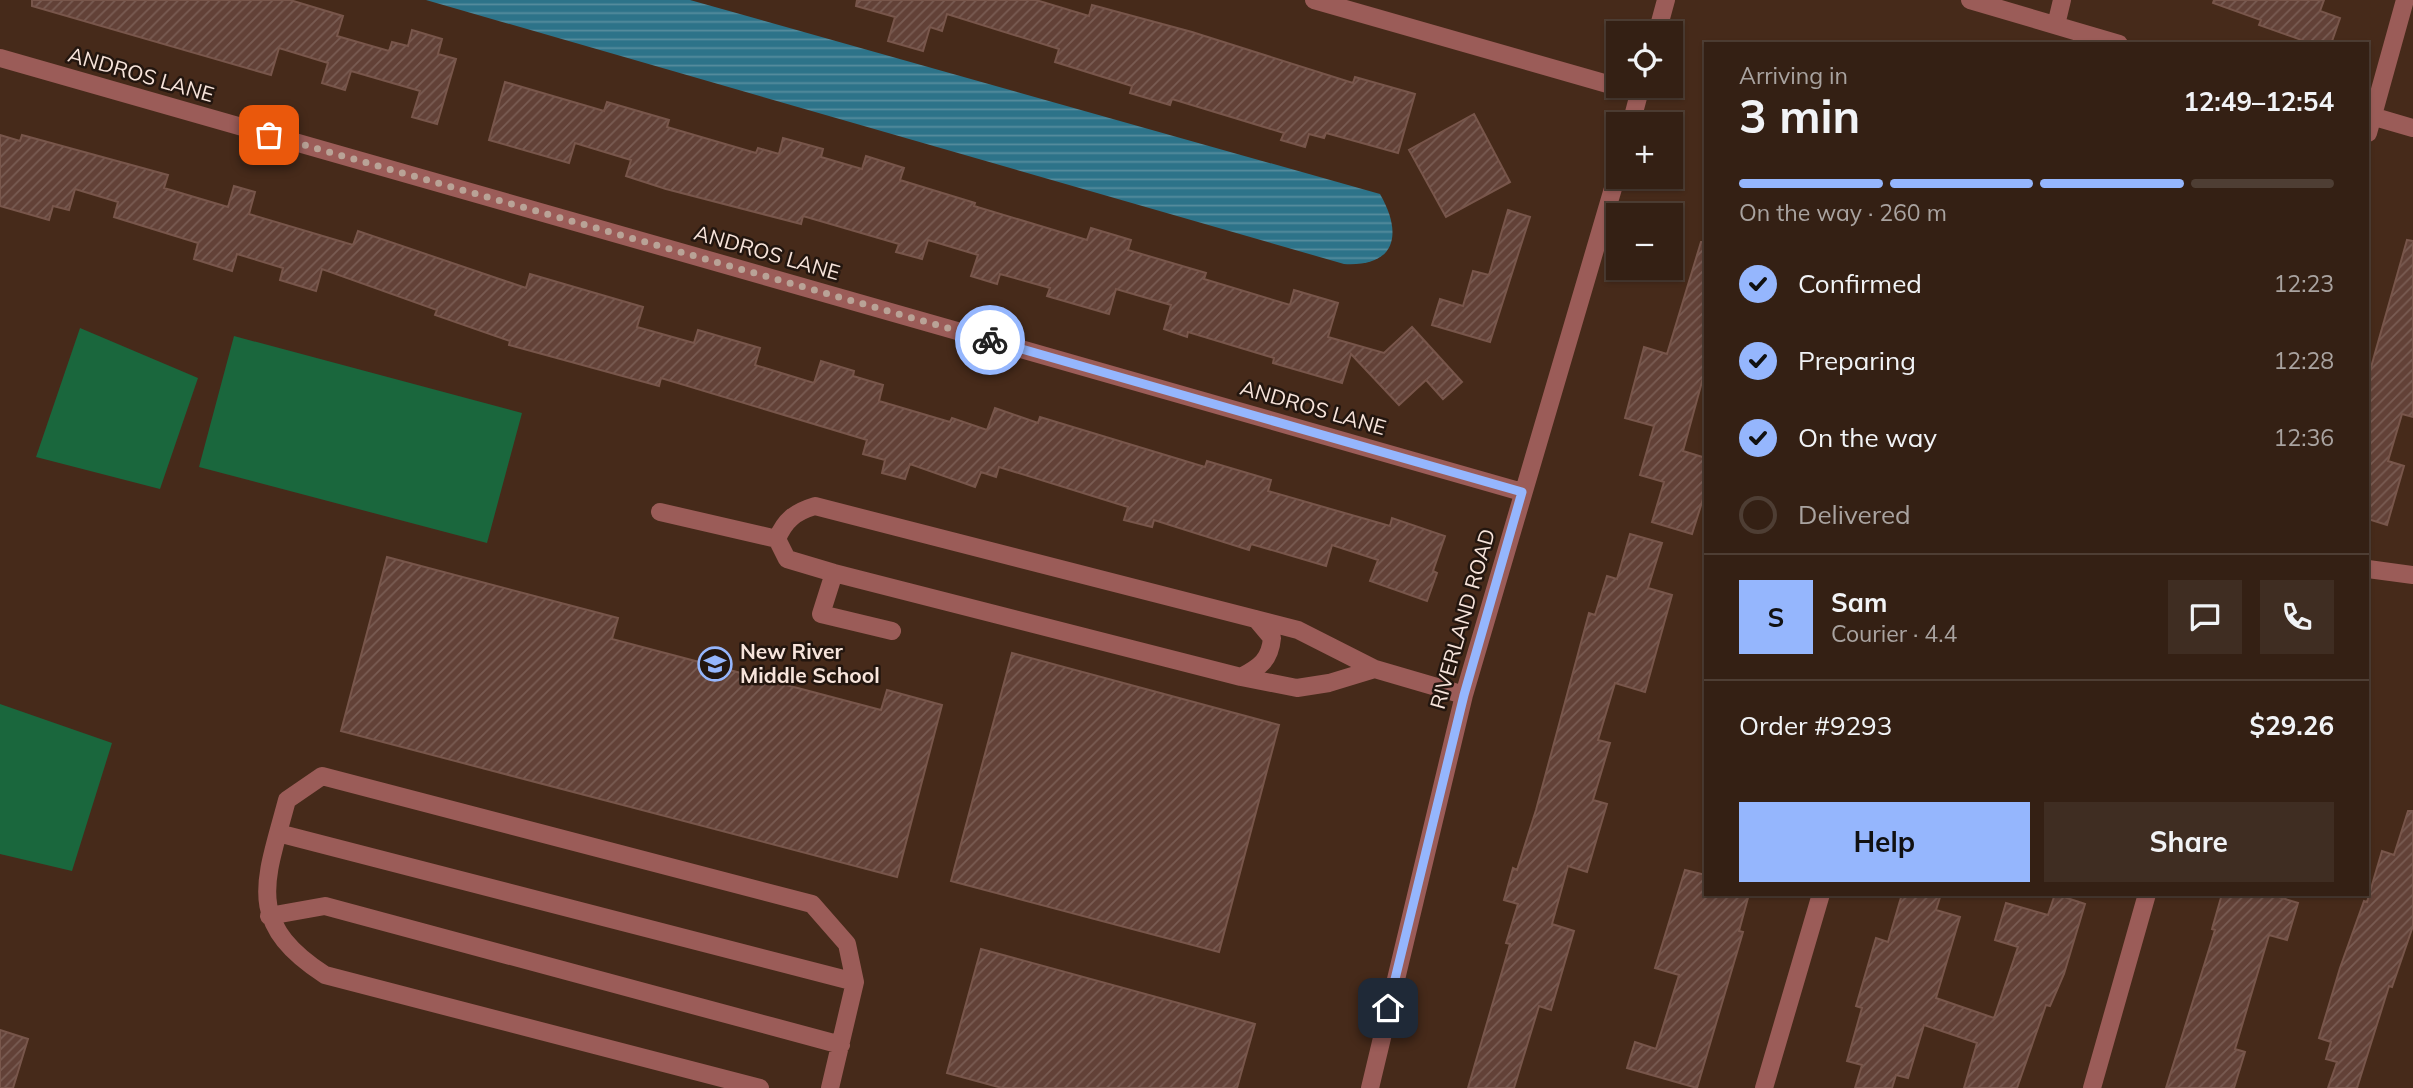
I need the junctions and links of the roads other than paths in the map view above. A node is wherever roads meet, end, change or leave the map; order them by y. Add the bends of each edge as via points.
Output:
1 (1314, 0) edge
2 (1666, 0) edge
3 (1970, 0) edge
4 (2063, 0) edge
5 (2405, 0) edge
6 (1660, 21) edge
7 (2056, 25) junction
8 (2072, 37) edge
9 (2106, 42) edge
10 (0, 58) edge
11 (1606, 80) edge
12 (2369, 121) edge
13 (2413, 128) edge
14 (1613, 189) edge
15 (1522, 492) junction
16 (660, 512) dead end
17 (777, 539) junction
18 (2369, 569) edge
19 (834, 573) junction
20 (2413, 575) edge
21 (1256, 619) junction
22 (892, 631) dead end
23 (1375, 669) junction
24 (1241, 677) junction
25 (1464, 695) junction
26 (278, 833) junction
27 (1820, 896) edge
28 (2146, 896) edge
29 (269, 916) junction
30 (855, 982) junction
31 (841, 1045) junction
32 (760, 1088) edge
33 (830, 1088) edge
34 (1370, 1088) edge
35 (1764, 1088) edge
36 (2092, 1088) edge

1 - 11 street
2 - 6 street
3 - 7 street
4 - 7 street
5 - 12 street
7 - 8 street
8 - 9 street
10 - 15 street, ANDROS LANE
12 - 13 street
14 - 15 street, RIVERLAND ROAD
15 - 25 street, RIVERLAND ROAD
16 - 17 street
17 - 19 street via 788,559
17 - 21 street via 784,523 815,506
18 - 20 street
19 - 22 street via 821,614
19 - 24 street
21 - 23 street via 1298,630
21 - 24 street via 1272,638 1271,653 1262,666
23 - 24 street via 1297,688
23 - 25 street
25 - 34 street, RIVERLAND ROAD
26 - 29 street via 265,886
26 - 30 street
26 - 30 street via 287,800 322,776 812,904 847,944
27 - 35 street
28 - 36 street
29 - 31 street via 325,906
29 - 32 street via 301,959 325,975
30 - 31 street
31 - 33 street

